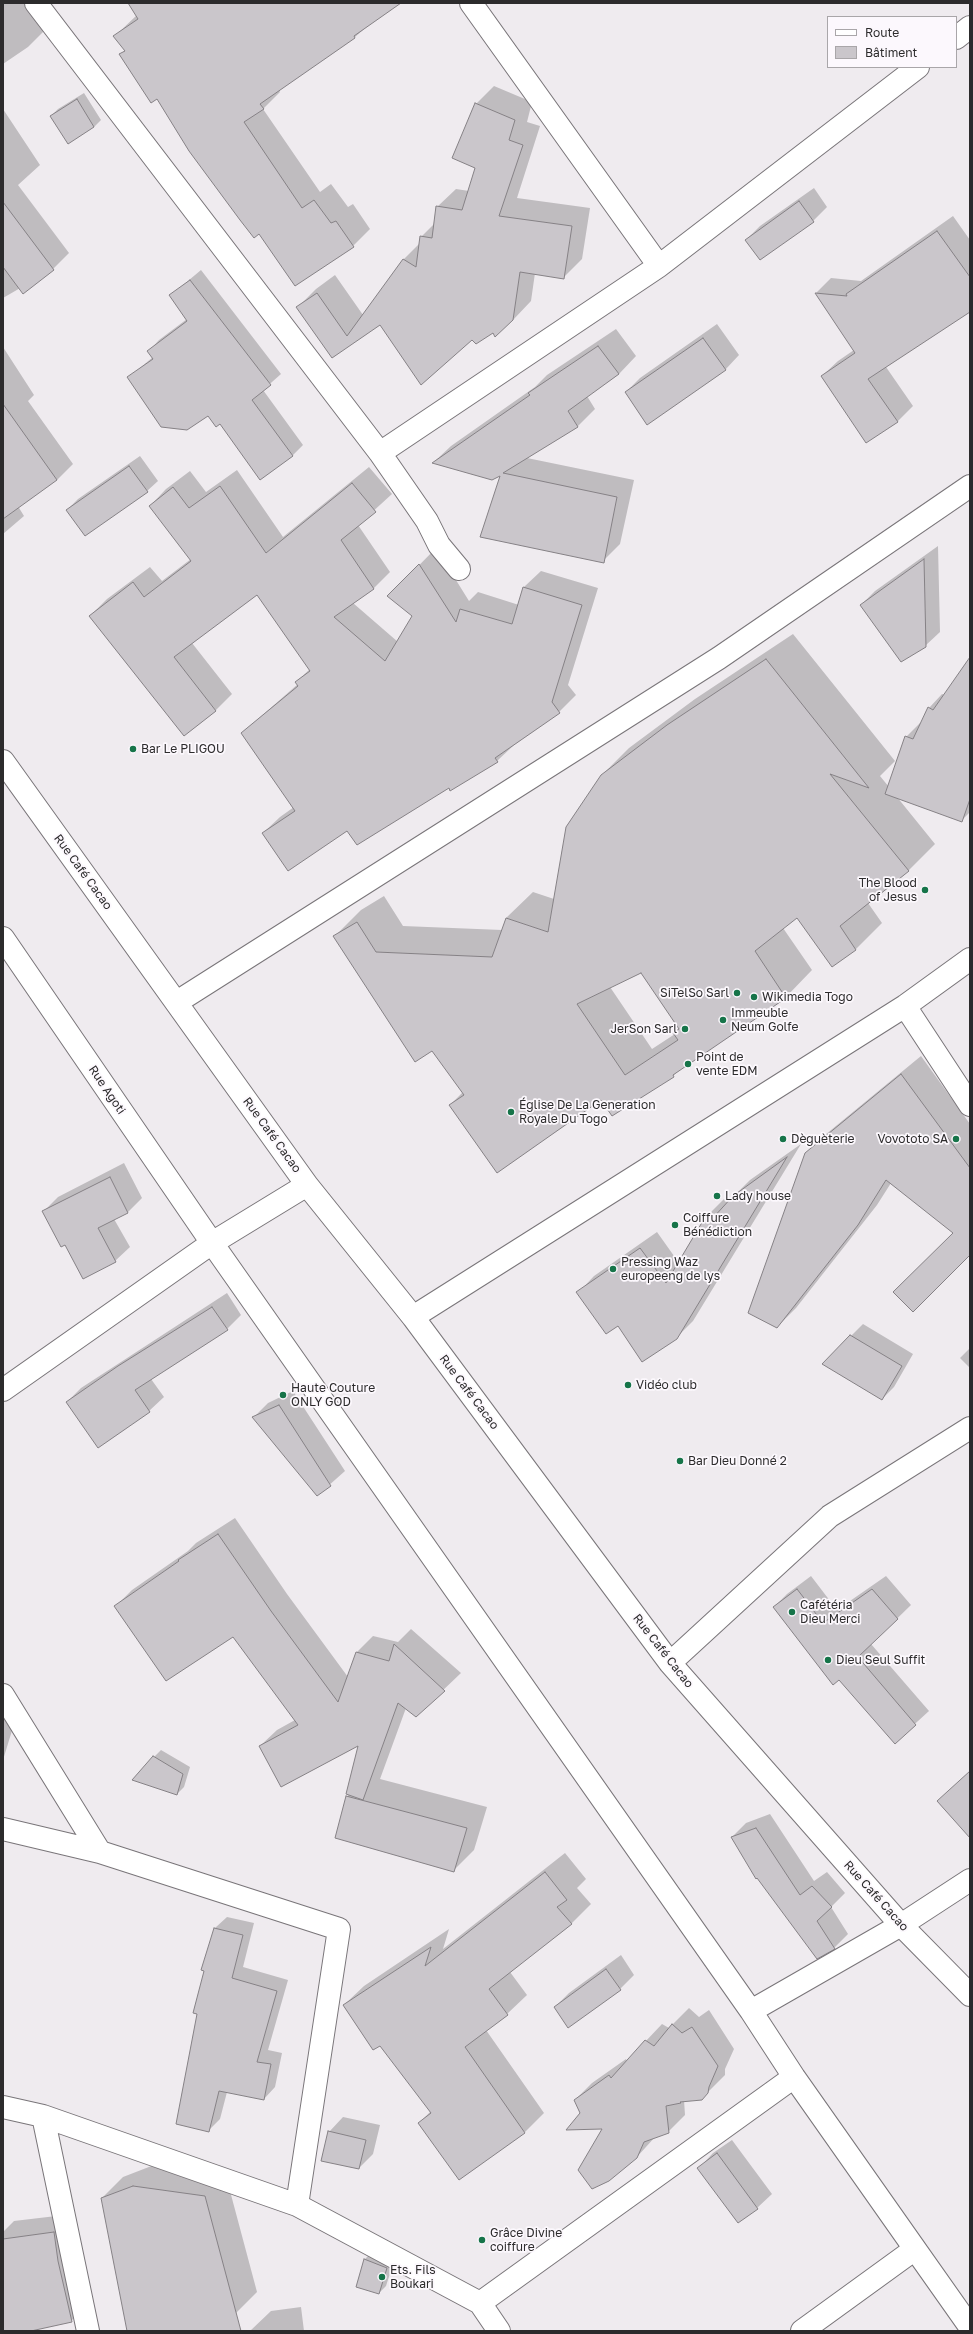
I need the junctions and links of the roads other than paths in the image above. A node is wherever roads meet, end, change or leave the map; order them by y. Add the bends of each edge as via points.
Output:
1 (36, 3) edge
2 (471, 3) edge
3 (970, 27) edge
4 (957, 37) edge
5 (917, 68) edge
6 (659, 266) junction
7 (380, 453) junction
8 (970, 486) edge
9 (459, 570) dead end
10 (3, 761) edge
11 (3, 938) edge
12 (970, 959) edge
13 (177, 1002) junction
14 (905, 1006) junction
15 (970, 1105) edge
16 (307, 1184) junction
17 (212, 1243) junction
18 (413, 1318) junction
19 (3, 1390) edge
20 (970, 1428) edge
21 (670, 1664) junction
22 (3, 1695) edge
23 (3, 1829) edge
24 (100, 1852) junction
25 (970, 1880) edge
26 (901, 1925) junction
27 (970, 1995) edge
28 (751, 2011) junction
29 (794, 2077) junction
30 (3, 2107) edge
31 (43, 2116) junction
32 (297, 2205) junction
33 (915, 2249) junction
34 (489, 2320) edge
35 (970, 2327) edge
36 (88, 2331) edge
37 (802, 2331) edge

1 - 7 street
2 - 6 street
3 - 4 street
5 - 6 street
6 - 7 street
7 - 9 street via 428,521 438,545
8 - 13 street via 719,658
10 - 13 street, Rue Café Cacao
11 - 17 street, Rue Agoti
12 - 14 street
13 - 16 street, Rue Café Cacao
14 - 15 street
14 - 18 street
16 - 17 street
16 - 18 street, Rue Café Cacao
17 - 19 street
17 - 28 street, Rue Agoti
18 - 21 street, Rue Café Cacao
20 - 21 street via 830,1516
21 - 26 street, Rue Café Cacao
22 - 24 street
23 - 24 street
24 - 32 street via 339,1929
25 - 26 street
26 - 27 street, Rue Café Cacao
26 - 28 street
28 - 29 street, Rue Agoti
29 - 33 street, Rue Agoti
29 - 34 street
30 - 31 street
31 - 32 street
31 - 36 street
32 - 34 street
33 - 35 street, Rue Agoti
33 - 37 street

